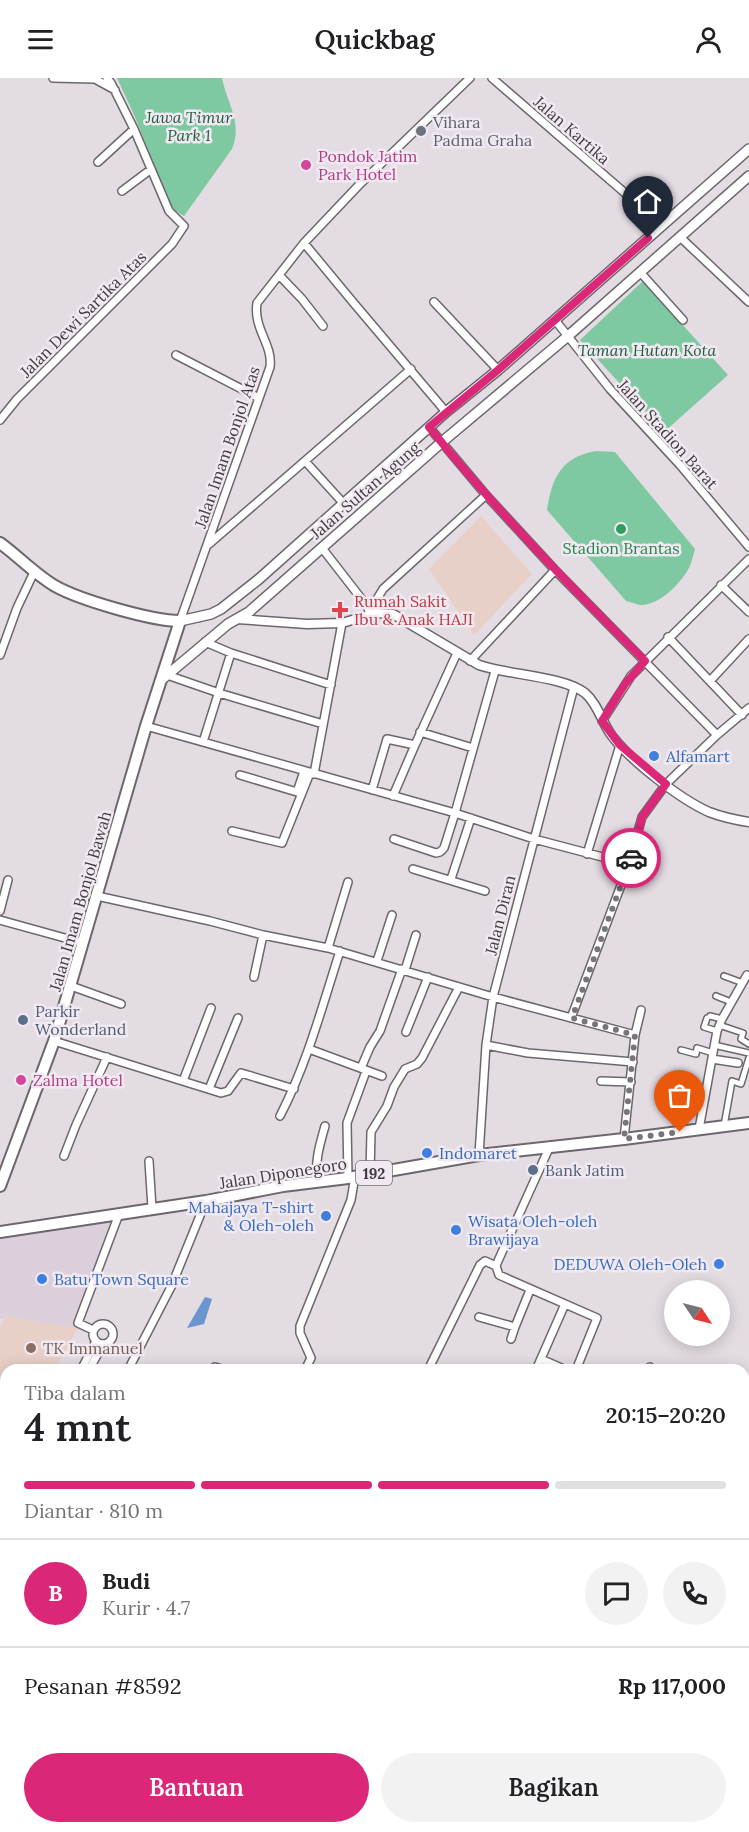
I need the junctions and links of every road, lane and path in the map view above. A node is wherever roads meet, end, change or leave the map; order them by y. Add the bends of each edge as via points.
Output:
1 (53, 78) edge
2 (107, 78) edge
3 (470, 78) edge
4 (492, 78) edge
5 (115, 90) junction
6 (134, 129) junction
7 (749, 149) edge
8 (98, 162) dead end
9 (734, 162) junction
10 (150, 170) junction
11 (748, 177) edge
12 (122, 191) dead end
13 (662, 225) junction
14 (680, 237) junction
15 (304, 243) junction
16 (640, 272) junction
17 (279, 275) junction
18 (434, 302) dead end
19 (749, 302) edge
20 (555, 320) junction
21 (683, 320) dead end
22 (323, 326) dead end
23 (568, 336) junction
24 (176, 355) dead end
25 (411, 369) junction
26 (498, 370) junction
27 (259, 398) junction
28 (446, 412) junction
29 (0, 420) edge
30 (429, 427) junction
31 (442, 442) junction
32 (305, 461) junction
33 (486, 495) junction
34 (344, 504) junction
35 (0, 543) edge
36 (206, 546) junction
37 (322, 548) junction
38 (749, 548) edge
39 (294, 549) junction
40 (749, 559) edge
41 (306, 562) junction
42 (35, 570) junction
43 (555, 570) junction
44 (721, 585) junction
45 (749, 612) edge
46 (373, 613) junction
47 (237, 620) junction
48 (180, 621) junction
49 (342, 623) junction
50 (668, 637) junction
51 (749, 639) edge
52 (206, 642) junction
53 (171, 649) junction
54 (231, 653) junction
55 (457, 653) junction
56 (0, 655) edge
57 (184, 660) junction
58 (470, 661) junction
59 (645, 661) junction
60 (495, 671) junction
61 (163, 678) junction
62 (710, 681) junction
63 (331, 685) junction
64 (574, 687) junction
65 (219, 693) junction
66 (749, 708) edge
67 (742, 715) junction
68 (602, 721) junction
69 (323, 724) junction
70 (146, 726) junction
71 (420, 732) junction
72 (717, 735) junction
73 (203, 742) junction
74 (415, 745) junction
75 (620, 745) junction
76 (473, 748) junction
77 (309, 773) junction
78 (240, 775) dead end
79 (666, 784) junction
80 (372, 790) junction
81 (393, 796) junction
82 (455, 813) junction
83 (471, 818) junction
84 (749, 822) edge
85 (232, 831) dead end
86 (394, 839) dead end
87 (534, 839) junction
88 (587, 854) junction
89 (629, 864) junction
90 (413, 869) dead end
91 (451, 879) junction
92 (8, 880) dead end
93 (348, 882) dead end
94 (486, 891) dead end
95 (97, 896) junction
96 (0, 911) edge
97 (392, 915) dead end
98 (0, 920) edge
99 (263, 935) junction
100 (416, 935) dead end
101 (83, 943) junction
102 (328, 948) junction
103 (340, 951) junction
104 (377, 961) junction
105 (403, 969) junction
106 (747, 975) dead end
107 (724, 976) dead end
108 (254, 977) dead end
109 (428, 977) junction
110 (743, 983) junction
111 (71, 986) junction
112 (459, 987) junction
113 (716, 996) dead end
114 (493, 997) junction
115 (731, 1002) junction
116 (121, 1004) dead end
117 (211, 1008) dead end
118 (641, 1010) dead end
119 (238, 1018) dead end
120 (572, 1018) junction
121 (719, 1025) junction
122 (406, 1032) dead end
123 (635, 1035) junction
124 (54, 1041) junction
125 (749, 1044) edge
126 (486, 1045) junction
127 (309, 1048) junction
128 (681, 1050) dead end
129 (713, 1052) junction
130 (749, 1053) edge
131 (107, 1057) junction
132 (749, 1058) edge
133 (633, 1062) junction
134 (738, 1063) dead end
135 (363, 1071) junction
136 (382, 1076) dead end
137 (183, 1081) junction
138 (601, 1081) dead end
139 (631, 1082) junction
140 (209, 1089) junction
141 (294, 1089) junction
142 (280, 1116) dead end
143 (749, 1123) edge
144 (325, 1126) dead end
145 (724, 1126) junction
146 (699, 1129) junction
147 (624, 1139) junction
148 (550, 1146) junction
149 (479, 1155) junction
150 (64, 1156) dead end
151 (149, 1161) dead end
152 (370, 1174) junction
153 (352, 1177) junction
154 (318, 1181) junction
155 (0, 1186) edge
156 (206, 1201) junction
157 (152, 1208) junction
158 (119, 1214) junction
159 (0, 1232) edge
160 (496, 1266) junction
161 (530, 1290) junction
162 (565, 1304) junction
163 (479, 1317) dead end
164 (515, 1327) junction
165 (94, 1329) junction
166 (511, 1339) dead end
167 (99, 1343) junction
168 (541, 1359) junction
169 (85, 1364) edge
170 (91, 1364) edge
171 (131, 1364) edge
172 (308, 1364) edge
173 (431, 1364) edge
174 (539, 1364) edge
175 (552, 1364) edge
176 (578, 1364) edge

1 - 5 street via 95,79
2 - 5 street
3 - 15 street, Jalan Imam Bonjol Atas
4 - 13 street, Jalan Kartika
5 - 6 street
6 - 8 street
6 - 10 street
7 - 9 main road, Jalan Sultan Agung
9 - 11 main road
9 - 13 main road, Jalan Sultan Agung
10 - 12 street
10 - 29 street, Jalan Dewi Sartika Atas via 169,211 184,226 172,244
11 - 14 main road, Jalan Sultan Agung
13 - 20 main road, Jalan Sultan Agung
14 - 16 main road, Jalan Sultan Agung
14 - 19 street
15 - 17 street, Jalan Imam Bonjol Atas
15 - 25 street
16 - 21 street
16 - 23 main road, Jalan Sultan Agung
17 - 22 street
17 - 27 street, Jalan Imam Bonjol Atas via 262,294 255,313 271,362
18 - 26 street
20 - 23 street, Jalan Stadion Barat
20 - 26 main road, Jalan Sultan Agung
23 - 31 main road, Jalan Sultan Agung
23 - 38 street, Jalan Stadion Barat via 610,390 680,465
24 - 27 street
25 - 28 street
25 - 32 street
26 - 28 main road, Jalan Sultan Agung
27 - 36 street, Jalan Imam Bonjol Atas
28 - 30 main road, Jalan Sultan Agung
30 - 31 street
30 - 34 main road, Jalan Sultan Agung
31 - 33 street
31 - 37 main road, Jalan Sultan Agung
32 - 34 street
32 - 36 street
33 - 43 street
33 - 46 street via 383,589
34 - 39 main road, Jalan Sultan Agung
35 - 42 main road
36 - 48 street, Jalan Imam Bonjol Atas
37 - 41 main road, Jalan Sultan Agung
37 - 46 street
39 - 41 main road via 304,551
39 - 48 main road, Jalan Sultan Agung via 221,609
40 - 44 street
41 - 47 main road, Jalan Sultan Agung
42 - 48 main road via 69,592 145,616
42 - 56 street
43 - 58 street
43 - 59 street
44 - 45 street
44 - 50 street
46 - 49 street
46 - 55 street via 402,618
47 - 49 street
47 - 52 main road, Jalan Sultan Agung
48 - 53 main road, Jalan Imam Bonjol Bawah
49 - 63 street
50 - 59 street
50 - 62 street
51 - 62 street
52 - 54 street
52 - 57 main road, Jalan Sultan Agung
53 - 57 main road via 175,660
53 - 61 main road, Jalan Imam Bonjol Bawah
54 - 63 street
54 - 65 street
55 - 58 street
55 - 71 street
57 - 61 main road, Jalan Sultan Agung
58 - 60 street
59 - 68 street
59 - 72 street
60 - 64 street
60 - 76 street
61 - 65 street
61 - 70 main road, Jalan Imam Bonjol Bawah
62 - 67 street
63 - 69 street
64 - 68 street via 595,705
64 - 87 street, Jalan Diran
65 - 69 street
65 - 73 street
66 - 67 street
67 - 72 street
68 - 75 street
69 - 77 street
70 - 73 street
70 - 95 main road, Jalan Imam Bonjol Bawah
71 - 74 street
71 - 76 street
72 - 79 street
73 - 77 street
74 - 80 street via 387,739
74 - 81 street
75 - 79 street
75 - 88 street
76 - 82 street
77 - 78 street via 297,792
77 - 80 street
77 - 85 street via 282,843
79 - 84 street via 705,810
79 - 89 street via 642,817
80 - 81 street
81 - 82 street
82 - 83 street
82 - 86 street via 440,852
83 - 87 street
83 - 91 street
87 - 88 street
87 - 114 street, Jalan Diran
88 - 89 street
89 - 120 street
90 - 91 street
91 - 94 street
92 - 96 street
93 - 102 street
95 - 99 street
95 - 101 main road, Jalan Imam Bonjol Bawah
97 - 104 street
98 - 101 street
99 - 102 street
99 - 108 street
100 - 105 street
101 - 111 main road, Jalan Imam Bonjol Bawah
102 - 103 street
103 - 104 street
103 - 127 street
104 - 105 street
105 - 109 street
105 - 135 street
106 - 110 street
107 - 110 street
109 - 112 street
109 - 122 street
110 - 115 street
111 - 116 street
111 - 124 main road, Jalan Imam Bonjol Bawah
112 - 114 street
112 - 152 street via 422,1058 405,1069 371,1132
113 - 115 street
114 - 120 street
114 - 126 street, Jalan Diran
115 - 121 street
117 - 137 street
118 - 123 street
119 - 140 street
120 - 123 street
121 - 121 street via 704,1027 708,1017
121 - 125 street via 743,1033 741,1039
121 - 129 street
123 - 133 street
124 - 131 street
124 - 155 main road, Jalan Imam Bonjol Bawah
126 - 133 street via 528,1053
126 - 149 street, Jalan Diran
127 - 135 street
127 - 141 street
128 - 129 street via 696,1054 697,1048
129 - 130 street
129 - 134 street
129 - 146 street
131 - 137 street
131 - 150 street
132 - 145 street via 741,1084 732,1081
133 - 139 street
135 - 136 street
135 - 153 street via 347,1123
137 - 140 street
138 - 139 street
139 - 147 street
140 - 141 street via 226,1093 241,1073
141 - 142 street
143 - 145 main road, Jalan Diponegoro / 192
144 - 154 street via 319,1146
145 - 146 main road, Jalan Diponegoro / 192
146 - 147 main road, Jalan Diponegoro / 192
147 - 148 main road, Jalan Diponegoro / 192
148 - 149 main road, Jalan Diponegoro / 192
148 - 160 street
149 - 152 main road, Jalan Diponegoro / 192
151 - 157 street
152 - 153 main road, Jalan Diponegoro / 192
153 - 154 main road, Jalan Diponegoro / 192
153 - 172 street via 351,1200 300,1326 311,1358
154 - 156 main road, Jalan Diponegoro / 192
156 - 157 main road, Jalan Diponegoro / 192
156 - 171 street via 171,1287
157 - 158 main road, Jalan Diponegoro / 192
158 - 159 main road, Jalan Diponegoro / 192
158 - 165 street via 78,1323
160 - 161 street via 499,1275
160 - 173 street via 485,1262 480,1265
161 - 162 street
161 - 164 street
162 - 168 street
162 - 176 street via 597,1318
163 - 164 street
164 - 166 street
165 - 167 street via 93,1338
165 - 167 street via 102,1323 112,1329 112,1337
167 - 169 street
167 - 170 street
168 - 174 street
168 - 175 street

